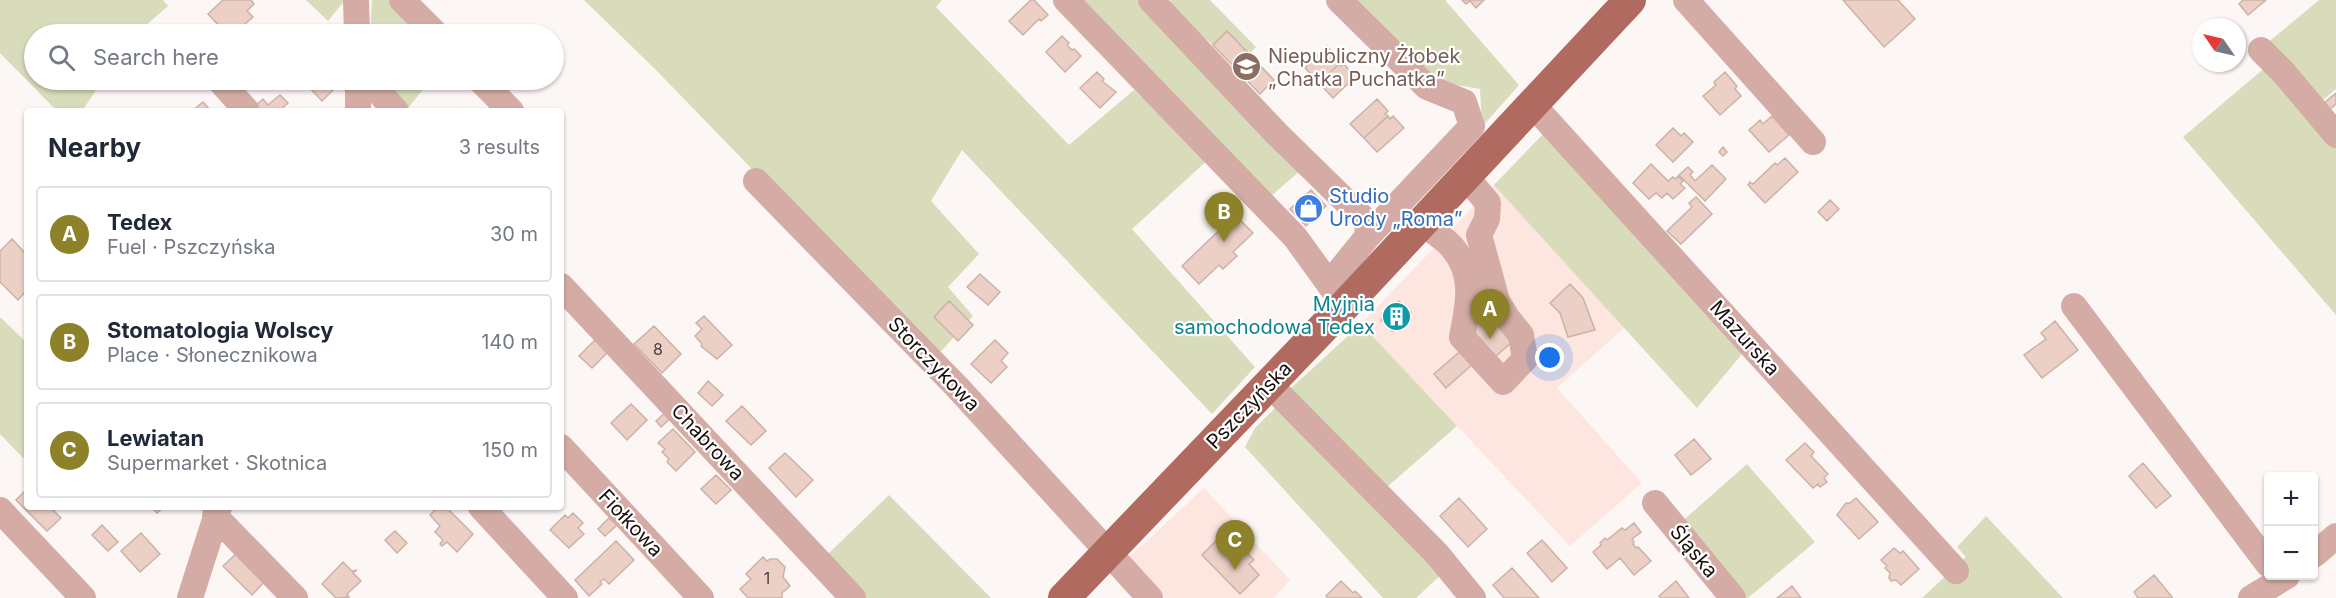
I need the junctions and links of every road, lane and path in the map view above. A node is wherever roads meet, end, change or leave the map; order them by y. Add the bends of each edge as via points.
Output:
1 (356, 0) edge
2 (402, 0) edge
3 (1066, 0) edge
4 (1151, 0) edge
5 (1339, 0) edge
6 (1629, 0) edge
7 (1686, 0) edge
8 (357, 24) edge
9 (426, 24) edge
10 (2261, 50) dead end
11 (228, 90) edge
12 (358, 90) edge
13 (377, 90) edge
14 (490, 90) edge
15 (1533, 105) junction
16 (244, 108) edge
17 (358, 108) edge
18 (393, 108) edge
19 (508, 108) edge
20 (2336, 135) edge
21 (1813, 142) dead end
22 (1466, 177) junction
23 (756, 181) dead end
24 (1422, 223) junction
25 (1479, 235) junction
26 (1368, 236) junction
27 (1452, 246) junction
28 (564, 289) edge
29 (1337, 295) junction
30 (2074, 306) dead end
31 (1269, 384) junction
32 (564, 450) edge
33 (1655, 503) dead end
34 (0, 510) edge
35 (484, 510) edge
36 (217, 512) edge
37 (2336, 536) edge
38 (1108, 551) junction
39 (2318, 551) edge
40 (2264, 554) edge
41 (1956, 571) dead end
42 (2279, 580) edge
43 (83, 598) edge
44 (190, 598) edge
45 (295, 598) edge
46 (565, 598) edge
47 (700, 598) edge
48 (854, 598) edge
49 (1064, 598) edge
50 (1150, 598) edge
51 (1473, 598) edge
52 (1734, 598) edge
53 (2250, 598) edge

1 - 8 street
2 - 9 street
3 - 29 street via 1295,237
4 - 26 street via 1276,134 1366,222
5 - 26 street via 1427,87 1464,102 1472,126
6 - 15 main road, Pszczyńska
7 - 21 street
10 - 20 street
11 - 16 street
12 - 17 street
13 - 18 street
14 - 19 street
15 - 22 main road, Pszczyńska
15 - 41 street, Mazurska
22 - 24 main road, Pszczyńska
22 - 25 street via 1488,203 1487,219
23 - 38 street, Storczykowa via 958,388
24 - 27 street
24 - 29 main road, Pszczyńska
25 - 27 street via 1466,244
25 - 27 street via 1497,301 1521,334 1526,358 1503,382 1462,338 1470,292 1466,268
26 - 29 street
28 - 48 street, Chabrowa
29 - 31 main road, Pszczyńska
30 - 40 street
31 - 38 main road, Pszczyńska
31 - 51 street via 1437,554
32 - 47 street, Fiołkowa
33 - 52 street, Śląska
34 - 43 street
35 - 46 street
36 - 44 street
36 - 45 street
37 - 39 street
38 - 49 main road, Pszczyńska
38 - 50 street, Storczykowa
42 - 53 street

